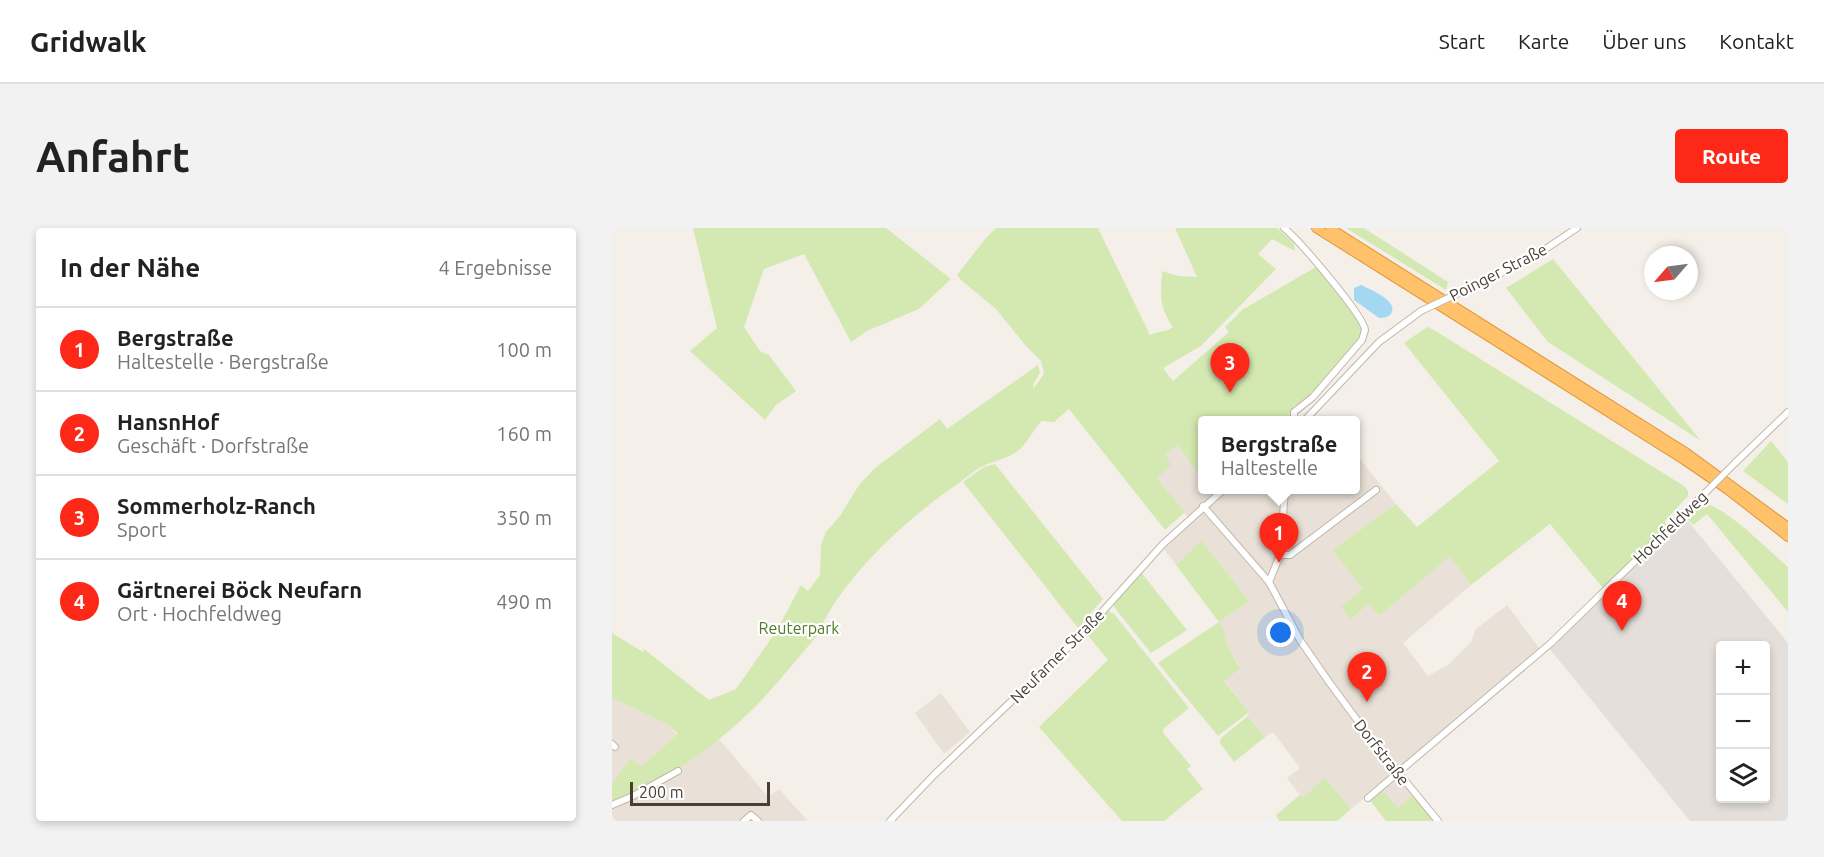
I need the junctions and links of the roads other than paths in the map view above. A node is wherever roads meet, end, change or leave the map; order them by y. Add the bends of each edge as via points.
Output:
1 (1284, 228) edge
2 (1316, 228) edge
3 (1330, 228) edge
4 (1577, 228) edge
5 (1788, 412) edge
6 (1294, 416) edge
7 (1309, 416) edge
8 (1376, 490) dead end
9 (1217, 494) edge
10 (1285, 494) edge
11 (1203, 506) junction
12 (1788, 527) edge
13 (1788, 537) edge
14 (1280, 555) junction
15 (1269, 582) junction
16 (678, 771) dead end
17 (1398, 772) junction
18 (1368, 798) dead end
19 (612, 804) edge
20 (744, 821) edge
21 (758, 821) edge
22 (890, 821) edge
23 (1438, 821) edge

1 - 6 street via 1305,248 1365,330 1362,340
2 - 13 highway via 1684,460
3 - 12 highway via 1687,453
4 - 7 street, Poinger Straße, bridge via 1529,260 1419,312 1362,358
5 - 17 street, Hochfeldweg, bridge via 1551,643
8 - 14 street via 1290,555
9 - 11 street, Neufarner Straße
10 - 14 street
11 - 15 street, Dorfstraße
11 - 22 street, Neufarner Straße via 1157,550 1085,631
14 - 15 street
15 - 17 street, Dorfstraße via 1316,664
16 - 19 street
17 - 18 street, Hochfeldweg
17 - 23 street, Dorfstraße
20 - 21 street via 751,815

